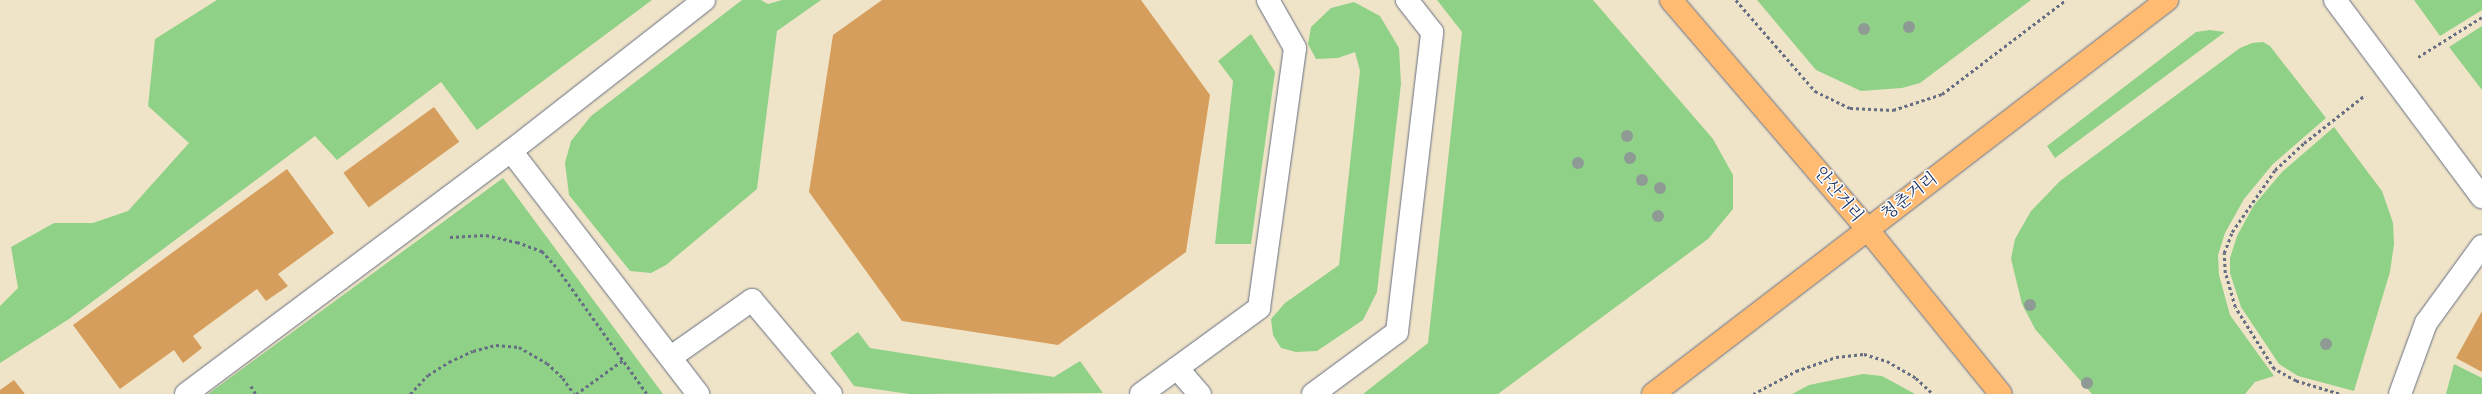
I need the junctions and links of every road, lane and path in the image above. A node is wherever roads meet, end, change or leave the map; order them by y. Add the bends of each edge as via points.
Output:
1 (704, 0) edge
2 (1268, 0) edge
3 (1407, 0) edge
4 (1671, 0) edge
5 (1736, 0) edge
6 (2066, 0) edge
7 (2167, 0) edge
8 (2335, 0) edge
9 (2482, 17) edge
10 (2391, 74) junction
11 (510, 151) junction
12 (2482, 197) edge
13 (1868, 230) junction
14 (444, 237) dead end
15 (2482, 246) edge
16 (671, 356) junction
17 (623, 360) junction
18 (1177, 368) junction
19 (186, 394) edge
20 (410, 394) edge
21 (575, 394) edge
22 (647, 394) edge
23 (698, 394) edge
24 (831, 394) edge
25 (1142, 394) edge
26 (1200, 394) edge
27 (1313, 394) edge
28 (1653, 394) edge
29 (1753, 394) edge
30 (1934, 394) edge
31 (2001, 394) edge
32 (2339, 394) edge
33 (2400, 394) edge

1 - 11 lane
2 - 18 lane via 1295,48 1259,308
3 - 27 lane via 1432,32 1397,332
4 - 13 main road, 안산거리
5 - 6 path via 1815,91 1850,108 1893,110 1942,94
7 - 13 main road, 청춘거리
8 - 10 lane
9 - 10 path
10 - 12 lane
10 - 32 path via 2304,143 2275,170 2232,232 2224,253 2225,273 2235,307 2274,369 2296,381
11 - 16 lane
11 - 19 lane
13 - 28 main road, 청춘거리
13 - 31 main road, 안산거리
14 - 17 path via 486,235 542,251
15 - 33 lane via 2426,324
16 - 23 lane
16 - 24 lane via 752,300
17 - 21 path
17 - 22 path
18 - 25 lane
18 - 26 lane
20 - 21 path via 428,374 449,362 473,351 496,345 519,347 547,363
29 - 30 path via 1796,371 1829,359 1864,354 1887,361 1916,378

